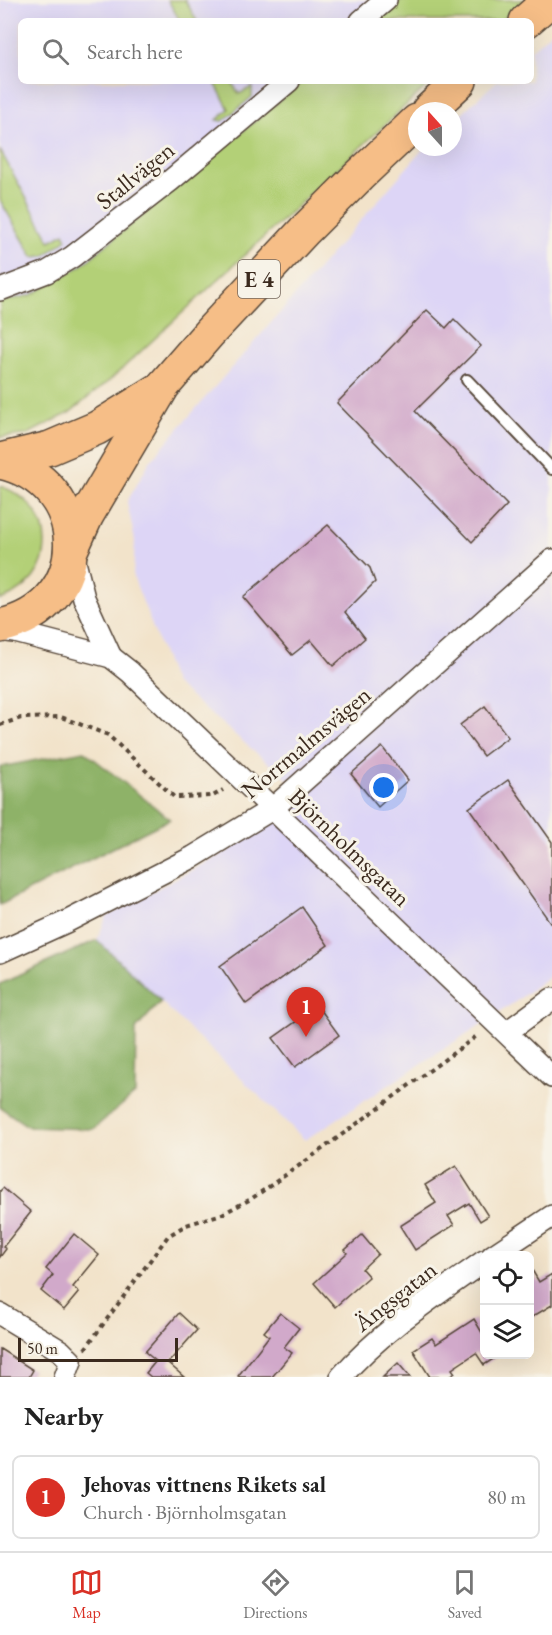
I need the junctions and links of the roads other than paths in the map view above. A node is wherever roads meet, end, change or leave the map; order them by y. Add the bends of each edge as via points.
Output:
1 (386, 0) edge
2 (550, 0) edge
3 (365, 18) edge
4 (529, 18) edge
5 (285, 84) edge
6 (457, 84) edge
7 (438, 102) edge
8 (408, 130) edge
9 (0, 290) edge
10 (467, 380) dead end
11 (163, 386) junction
12 (0, 461) edge
13 (552, 469) edge
14 (72, 548) junction
15 (552, 560) edge
16 (0, 628) edge
17 (111, 657) junction
18 (273, 809) junction
19 (0, 952) edge
20 (552, 999) edge
21 (502, 1027) junction
22 (552, 1077) edge
23 (552, 1216) edge
24 (500, 1251) edge
25 (480, 1264) edge
26 (0, 1314) edge
27 (68, 1369) edge
28 (341, 1377) edge

1 - 3 street
2 - 4 highway
5 - 9 street, Stallvägen via 72,257 47,272
6 - 7 highway
8 - 11 highway, E 4 via 305,230
10 - 13 lane
11 - 12 highway, E 4 via 97,428 50,448
11 - 14 highway, E 4 via 87,515
12 - 14 highway, E 4 via 35,477 51,492 70,528
14 - 16 highway, E 4 via 60,586 45,604
14 - 17 street, Björnholmsgatan via 84,598
15 - 18 street, Norrmalmsvägen
16 - 17 street, Björnholmsgatan
17 - 18 street, Björnholmsgatan
18 - 19 street, Norrmalmsvägen via 193,857
18 - 21 street, Björnholmsgatan
20 - 21 street
21 - 22 street, Björnholmsgatan
23 - 24 street
25 - 28 street, Ängsgatan via 359,1356
26 - 27 street via 61,1351

